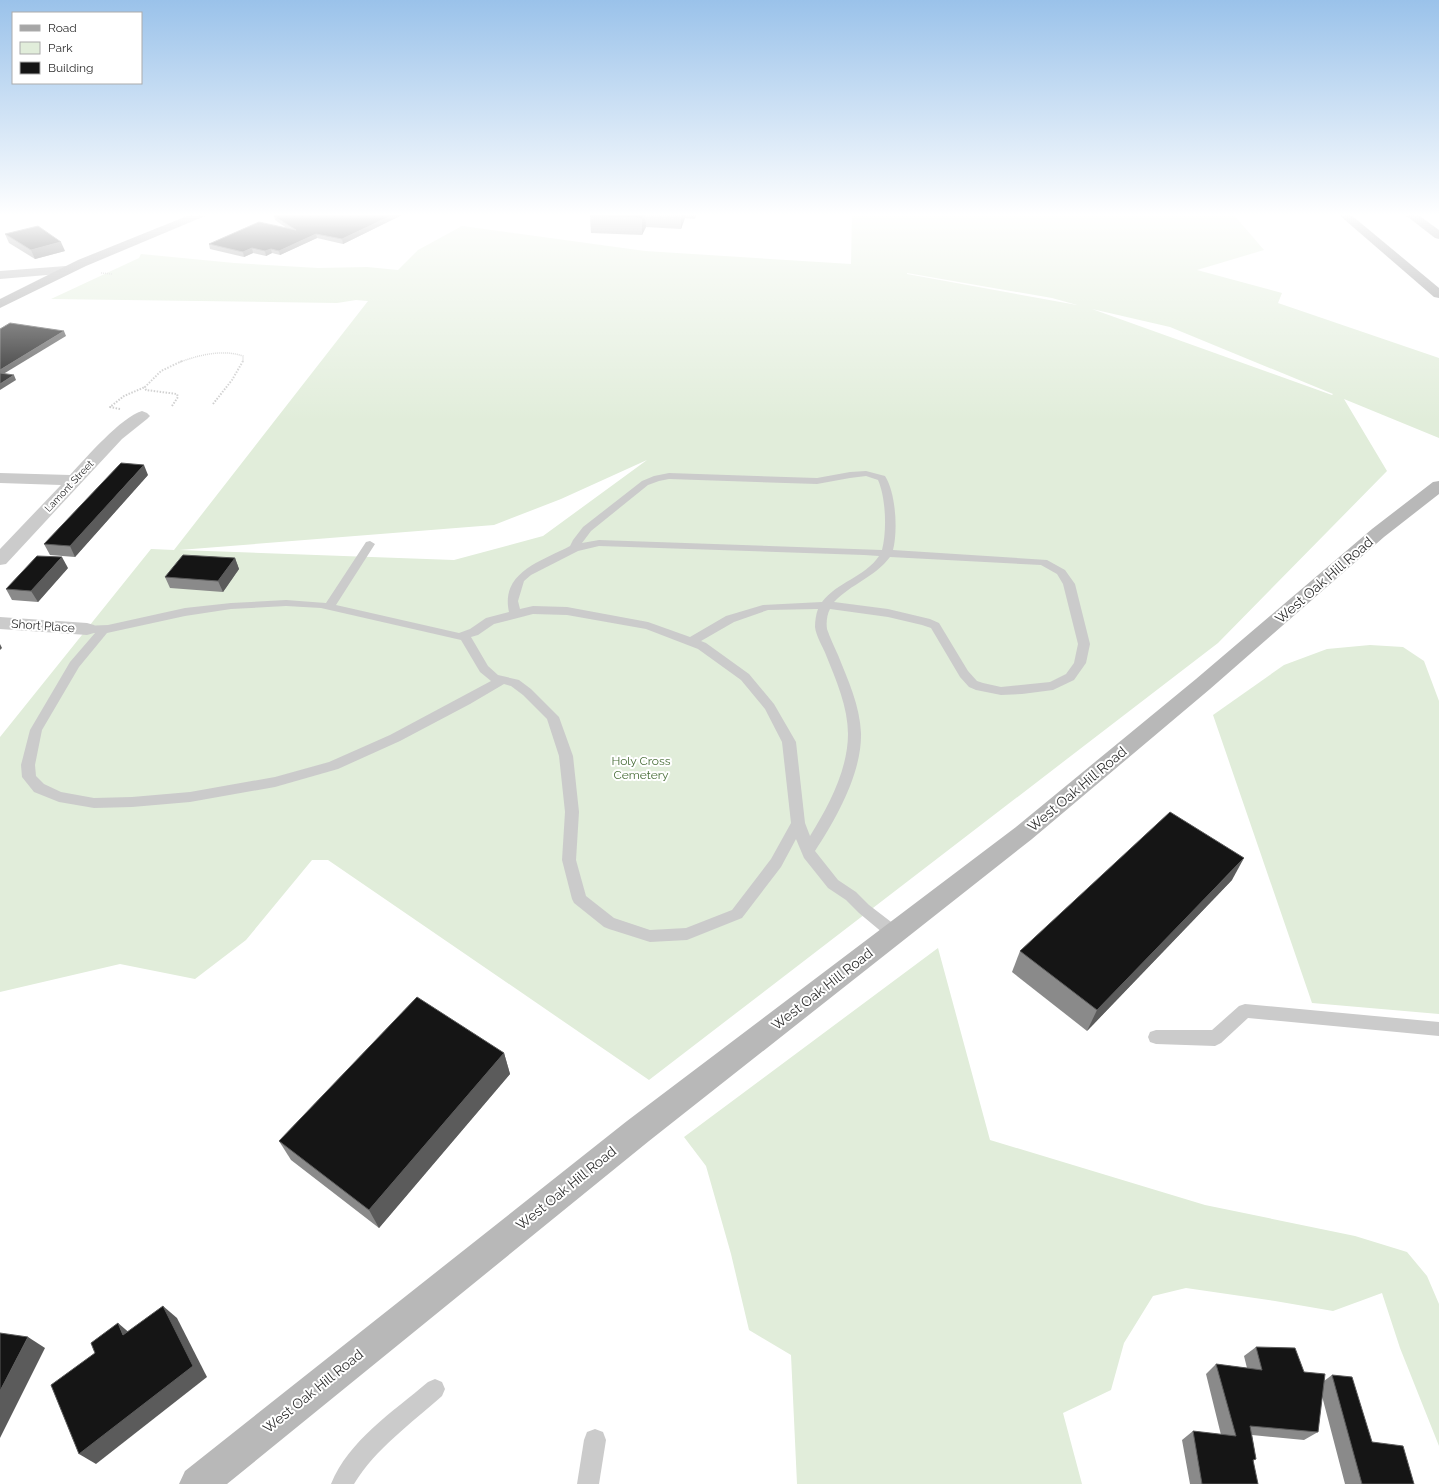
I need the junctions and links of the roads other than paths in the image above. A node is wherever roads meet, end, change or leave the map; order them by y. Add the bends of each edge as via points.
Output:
1 (24, 283) edge
2 (40, 283) edge
3 (1426, 283) edge
4 (1439, 294) edge
5 (0, 297) edge
6 (0, 304) edge
7 (142, 416) dead end
8 (0, 478) edge
9 (74, 480) junction
10 (1439, 486) edge
11 (370, 544) dead end
12 (575, 548) junction
13 (886, 553) junction
14 (0, 560) edge
15 (826, 605) junction
16 (329, 607) junction
17 (515, 614) junction
18 (0, 623) edge
19 (95, 629) junction
20 (464, 635) junction
21 (691, 642) junction
22 (502, 680) junction
23 (798, 823) junction
24 (808, 851) junction
25 (894, 933) junction
26 (1439, 1029) edge
27 (1156, 1037) dead end
28 (435, 1389) dead end
29 (595, 1440) dead end
30 (198, 1484) edge
31 (342, 1484) edge
32 (588, 1484) edge

1 - 5 main road
2 - 6 main road
3 - 4 highway
7 - 9 street, Lamont Street via 116,436
8 - 9 street
9 - 14 street, Lamont Street
10 - 25 main road, West Oak Hill Road via 1378,533 1203,684 1024,833
11 - 16 lane
12 - 13 lane via 599,543
12 - 13 lane via 587,529 645,483 658,478 669,476 817,481 859,473 877,476 885,483 890,527
12 - 17 lane via 527,573 519,580 512,601
13 - 15 lane via 880,564 845,586
13 - 15 lane via 1043,562 1061,572 1069,584 1084,644 1080,663 1070,677 1053,686 1001,691 980,687 973,684 964,674 935,626 888,613
15 - 21 lane via 767,607 730,619
15 - 24 lane via 821,621 822,628 843,682 853,719 854,735 851,760 840,793 826,824
16 - 19 lane via 286,603 231,606
16 - 20 lane via 459,637
17 - 20 lane via 490,621 474,632
17 - 21 lane via 533,610 567,611 648,626
18 - 19 street, Short Place
19 - 22 lane via 36,730 28,765 29,777 39,788 59,797 94,803 190,797 275,782 333,766 395,738
20 - 22 lane via 484,669 494,678
21 - 23 lane via 702,646 745,677 770,707 789,742
22 - 23 lane via 515,683 553,717 566,756 572,812 569,860 579,899 609,923 650,936 688,934 737,914 776,863
23 - 24 lane
24 - 25 lane via 833,884
25 - 30 main road, West Oak Hill Road via 638,1131
26 - 27 lane via 1245,1011 1214,1038
28 - 31 lane via 364,1452 350,1468
29 - 32 lane

